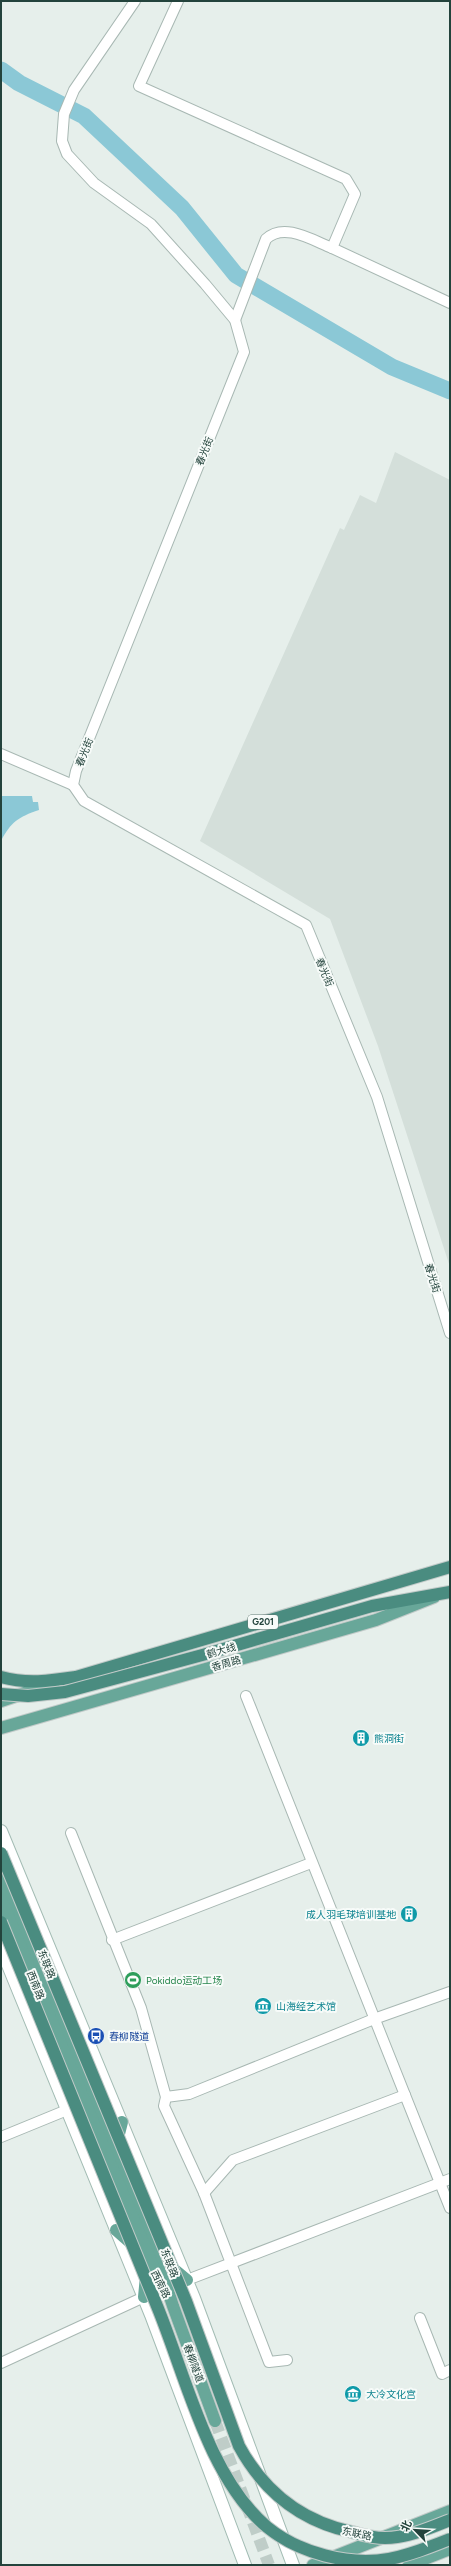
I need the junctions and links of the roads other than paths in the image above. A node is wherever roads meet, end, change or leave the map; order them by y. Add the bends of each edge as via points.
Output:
1 (135, 1) edge
2 (178, 1) edge
3 (332, 248) junction
4 (450, 303) edge
5 (235, 320) junction
6 (1, 754) edge
7 (73, 785) junction
8 (450, 1333) edge
9 (450, 1567) edge
10 (445, 1594) edge
11 (1, 1677) edge
12 (76, 1677) junction
13 (1, 1694) edge
14 (246, 1696) dead end
15 (1, 1701) edge
16 (1, 1728) edge
17 (1, 1831) edge
18 (71, 1833) dead end
19 (1, 1853) edge
20 (312, 1863) junction
21 (1, 1875) edge
22 (1, 1898) edge
23 (1, 1922) edge
24 (112, 1940) junction
25 (1, 1948) edge
26 (450, 1992) edge
27 (374, 2019) junction
28 (404, 2095) junction
29 (166, 2098) junction
30 (67, 2110) junction
31 (120, 2118) junction
32 (1, 2137) edge
33 (115, 2153) junction
34 (450, 2179) edge
35 (440, 2183) junction
36 (204, 2193) junction
37 (450, 2208) edge
38 (116, 2230) junction
39 (152, 2256) junction
40 (231, 2263) junction
41 (187, 2280) junction
42 (144, 2297) junction
43 (173, 2306) joint
44 (420, 2318) dead end
45 (287, 2360) dead end
46 (1, 2363) edge
47 (450, 2370) edge
48 (215, 2421) tunnel mouth
49 (450, 2511) edge
50 (450, 2520) edge
51 (450, 2539) edge
52 (450, 2549) edge
53 (246, 2565) edge
54 (293, 2565) edge
55 (313, 2565) edge
56 (409, 2565) edge

1 - 5 street, 春光街 via 74,90 64,114 62,141 67,154 94,183 150,224
2 - 3 street via 139,86 346,179 355,194
3 - 4 street
3 - 5 street via 285,230 273,232 266,239
5 - 7 street, 春光街 via 244,352 76,771
6 - 7 street
7 - 8 street, 春光街 via 84,800 306,925 377,1097
9 - 12 highway, G201
10 - 13 highway, 鹤大线 / G201, bridge via 372,1606 65,1692 28,1696
10 - 16 main road, 香周路 via 376,1620
11 - 12 highway, G201 via 28,1682
12 - 15 main road
14 - 20 street
17 - 31 main road
18 - 24 street
19 - 50 highway, 东联路, bridge via 186,2301 239,2446 248,2462 270,2489 295,2510 309,2519 340,2530 385,2538 407,2535
20 - 24 street
20 - 27 street
21 - 33 main road, 西南路
22 - 39 main road, 西南路
23 - 51 highway, bridge via 160,2311 213,2452 242,2501 255,2516 285,2540 324,2556 344,2560 386,2560
24 - 29 street via 141,2008
25 - 30 main road, 西南路
26 - 27 street
27 - 28 street
27 - 29 street via 189,2094
28 - 35 street
28 - 36 street via 233,2160
29 - 36 street via 164,2106
30 - 32 street
30 - 38 main road, 西南路
31 - 33 main road
31 - 41 main road
33 - 39 main road, 西南路
34 - 35 street
35 - 37 street
35 - 40 street
36 - 40 street
38 - 39 main road
38 - 42 main road, 西南路
39 - 41 main road
39 - 42 main road
39 - 43 main road, 西南路
40 - 41 street
40 - 45 street via 268,2362
41 - 54 main road
42 - 46 street
42 - 53 main road, 西南路
43 - 48 main road, 春柳隧道
44 - 47 street via 442,2374
49 - 55 main road
52 - 56 main road

